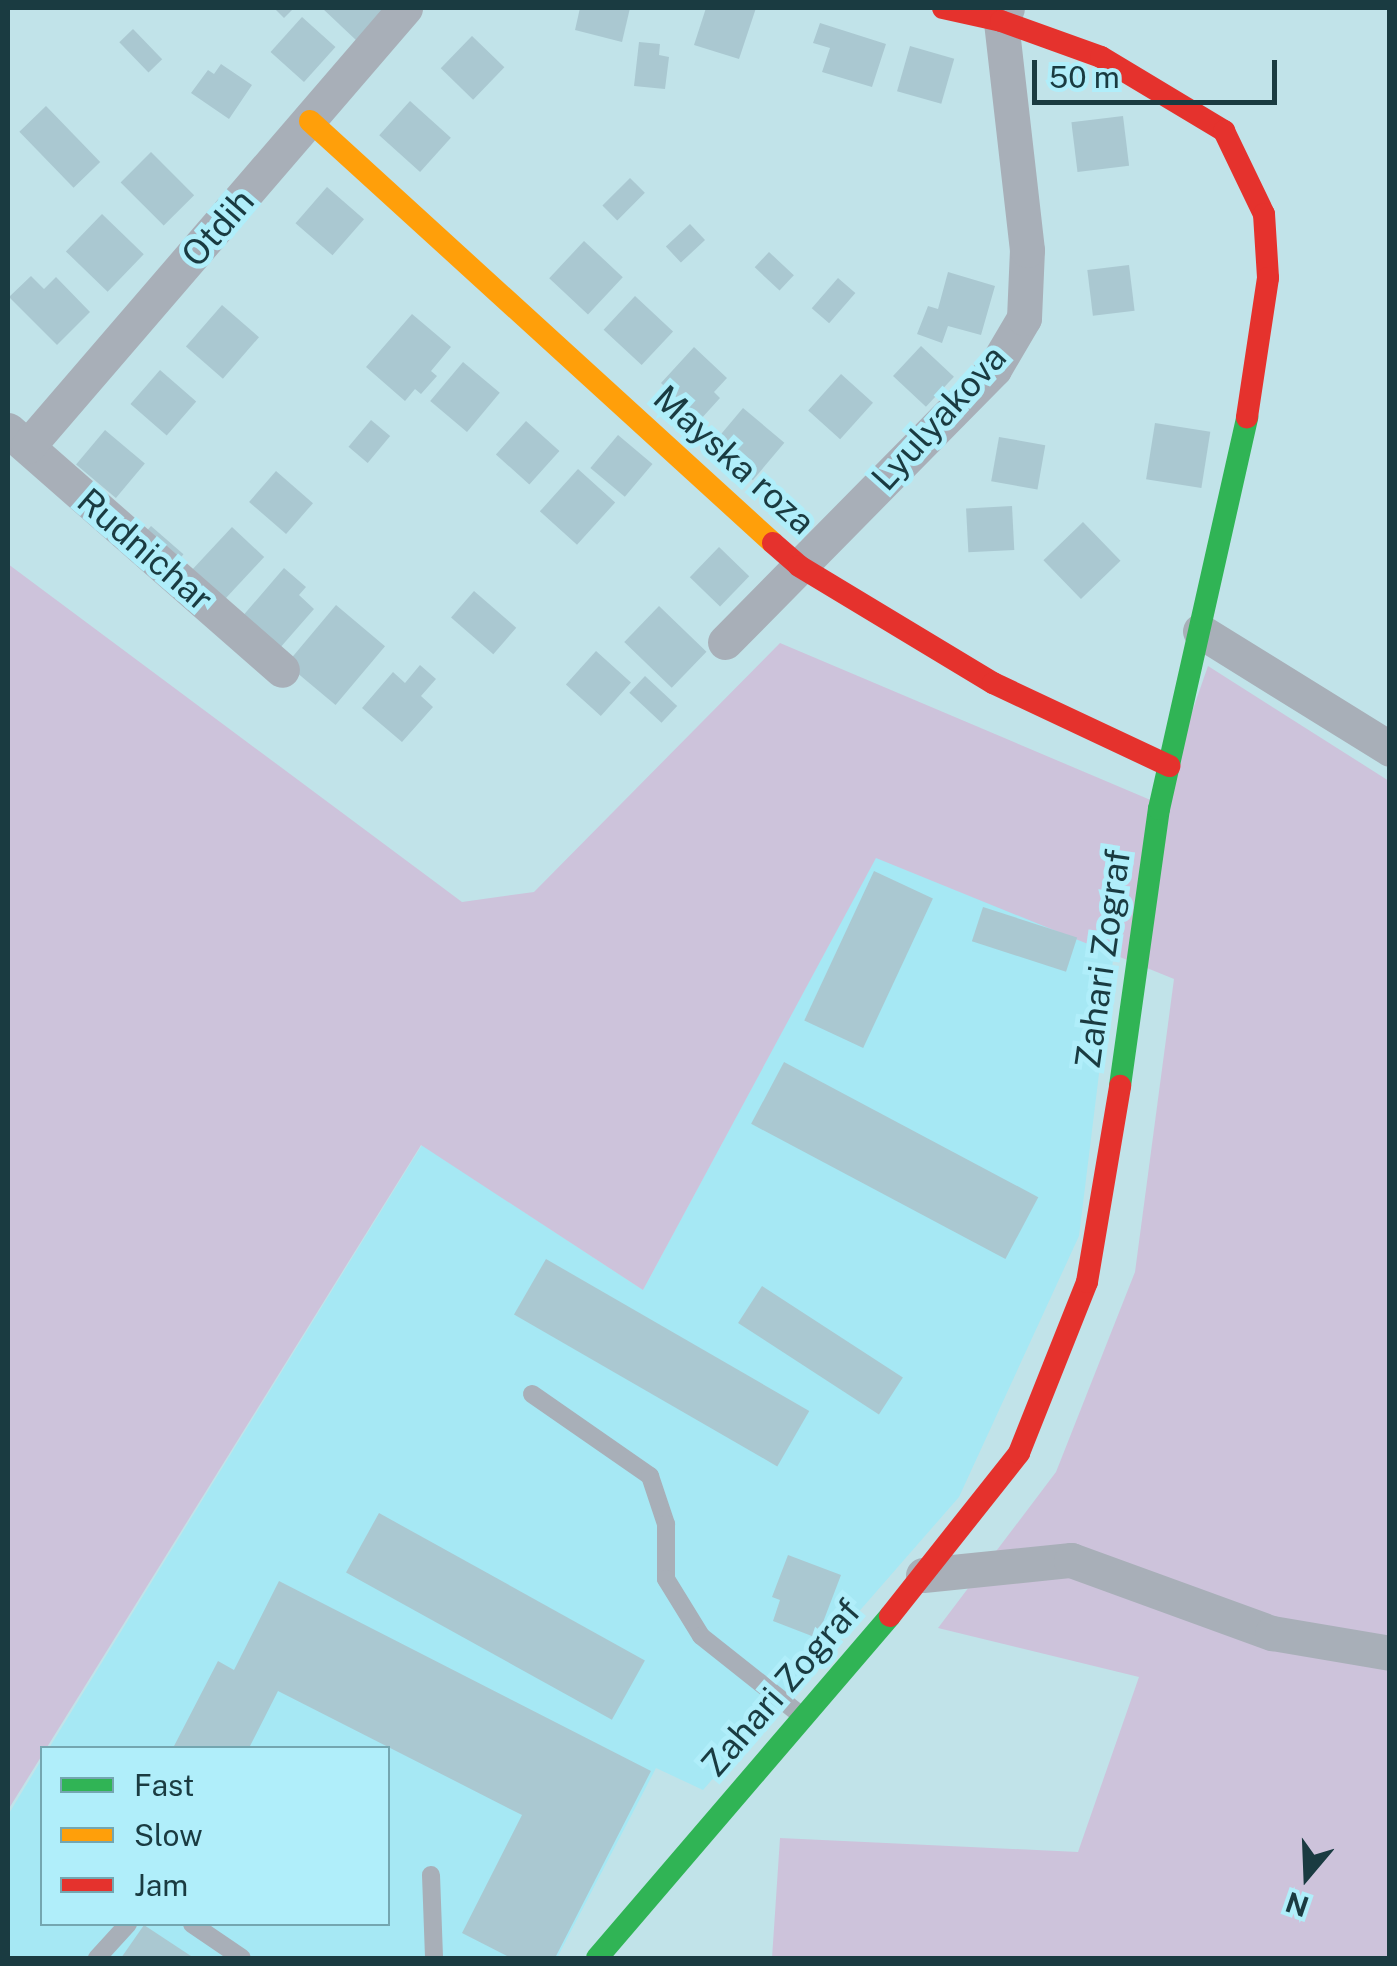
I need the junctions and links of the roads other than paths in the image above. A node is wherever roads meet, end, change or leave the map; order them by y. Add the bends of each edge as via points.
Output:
1 (406, 8) edge
2 (943, 8) edge
3 (1004, 14) edge
4 (310, 121) junction
5 (18, 438) edge
6 (799, 566) junction
7 (1200, 632) junction
8 (725, 642) dead end
9 (282, 670) dead end
10 (1390, 749) edge
11 (1169, 766) junction
12 (532, 1394) dead end
13 (923, 1574) junction
14 (1390, 1653) edge
15 (803, 1716) junction
16 (430, 1874) dead end
17 (126, 1926) edge
18 (195, 1926) edge
19 (97, 1958) edge
20 (242, 1958) edge
21 (434, 1958) edge
22 (597, 1958) edge

1 - 4 street, Otdih
2 - 3 street, Zahari Zograf
3 - 6 street, Lyulyakova via 1027,250 1024,318 994,369
3 - 7 street, Zahari Zograf via 1101,57 1224,131 1264,214 1268,278 1240,460
4 - 5 street, Otdih
4 - 6 street, Mayska roza
5 - 9 street, Rudnichar
6 - 8 street, Lyulyakova
6 - 11 street, Mayska roza via 993,683
7 - 10 street
7 - 11 street, Zahari Zograf
11 - 13 street, Zahari Zograf via 1087,1282 1019,1453
12 - 15 lane via 650,1476 666,1524 666,1579 701,1636
13 - 14 street via 1070,1560 1272,1633
13 - 15 street, Zahari Zograf
15 - 22 street, Zahari Zograf
16 - 21 lane
17 - 19 lane
18 - 20 lane

